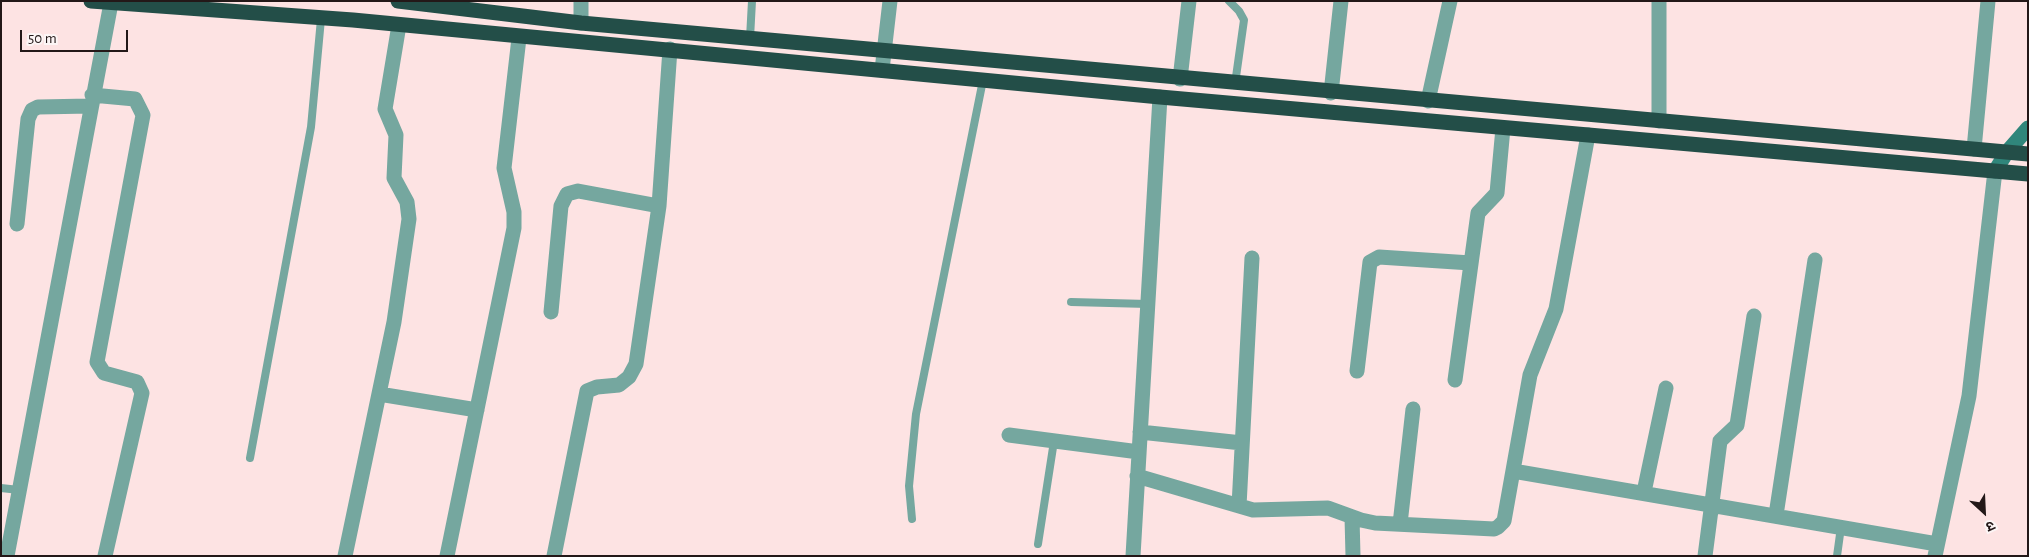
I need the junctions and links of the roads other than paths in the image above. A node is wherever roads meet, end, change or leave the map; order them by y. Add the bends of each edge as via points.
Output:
1 (91, 1) edge
2 (398, 1) edge
3 (581, 1) edge
4 (752, 1) edge
5 (890, 1) edge
6 (1189, 1) edge
7 (1228, 1) edge
8 (1341, 1) edge
9 (1450, 1) edge
10 (1659, 1) edge
11 (1988, 1) edge
12 (111, 3) junction
13 (321, 19) junction
14 (581, 23) junction
15 (399, 25) junction
16 (519, 38) junction
17 (750, 38) junction
18 (670, 49) junction
19 (884, 50) junction
20 (882, 70) junction
21 (1180, 79) junction
22 (983, 80) junction
23 (1235, 84) junction
24 (1331, 93) junction
25 (1160, 97) junction
26 (91, 101) junction
27 (1428, 101) junction
28 (1659, 121) junction
29 (1503, 128) junction
30 (2028, 128) edge
31 (1588, 135) junction
32 (1974, 149) junction
33 (2007, 152) junction
34 (2028, 154) edge
35 (1995, 171) junction
36 (2028, 174) edge
37 (659, 206) junction
38 (17, 224) dead end
39 (1252, 258) dead end
40 (1815, 260) dead end
41 (1471, 263) junction
42 (1071, 302) dead end
43 (1148, 304) junction
44 (551, 312) dead end
45 (1754, 316) dead end
46 (1357, 371) dead end
47 (1455, 380) dead end
48 (1666, 388) dead end
49 (379, 394) junction
50 (1413, 409) dead end
51 (477, 410) junction
52 (1140, 432) junction
53 (1009, 435) dead end
54 (1054, 441) junction
55 (1242, 443) junction
56 (1139, 452) junction
57 (250, 458) dead end
58 (1513, 471) junction
59 (1137, 476) junction
60 (1, 488) edge
61 (19, 490) junction
62 (1644, 492) junction
63 (1712, 504) junction
64 (1238, 506) junction
65 (1776, 515) junction
66 (1352, 517) junction
67 (912, 519) dead end
68 (1400, 524) junction
69 (1841, 527) junction
70 (1038, 544) dead end
71 (1936, 550) edge
72 (7, 556) edge
73 (105, 556) edge
74 (345, 556) edge
75 (447, 556) edge
76 (554, 556) edge
77 (1132, 556) edge
78 (1353, 556) edge
79 (1705, 556) edge
80 (1837, 556) edge

1 - 12 highway
2 - 14 highway
3 - 14 street
4 - 17 lane
5 - 19 street
6 - 21 street
7 - 23 lane via 1244,20
8 - 24 street
9 - 27 street
10 - 28 street
11 - 32 street
12 - 13 highway
12 - 26 street
13 - 15 highway
13 - 57 lane via 311,127
14 - 17 highway
15 - 16 highway
15 - 49 street via 385,109 396,135 394,178 406,202 409,219 394,322
16 - 18 highway
16 - 51 street via 504,168 514,212 514,228
17 - 19 highway
18 - 20 highway
18 - 37 street
19 - 20 street
19 - 21 highway
20 - 22 highway
21 - 23 highway
22 - 25 highway
22 - 67 lane via 916,414 909,486
23 - 24 highway
24 - 27 highway
25 - 29 highway
25 - 43 street
26 - 38 street via 32,110 28,119
26 - 61 street
26 - 73 street via 135,99 143,115 98,362 104,373 137,382 142,393
27 - 28 highway
28 - 32 highway
29 - 31 highway
29 - 41 street via 1497,193 1478,213
30 - 33 main road
31 - 35 highway
31 - 58 street via 1556,309 1530,375
32 - 33 highway
33 - 34 highway
33 - 35 main road
35 - 36 highway
35 - 71 street via 1969,396
37 - 44 street via 578,191 567,194 560,206
37 - 76 street via 636,364 629,378 619,385 587,391
39 - 55 street
40 - 65 street
41 - 46 street via 1379,257 1370,262
41 - 47 street
42 - 43 lane
43 - 52 street
45 - 63 street via 1739,418 1733,430 1720,441
48 - 62 street
49 - 51 street
49 - 74 street
50 - 68 street
51 - 75 street
52 - 55 street
52 - 56 street
53 - 54 street
54 - 56 street
54 - 70 lane
55 - 64 street
56 - 59 street
58 - 62 street
58 - 68 street via 1504,521 1494,529
59 - 64 street
59 - 77 street
60 - 61 lane
61 - 72 street
62 - 63 street
63 - 65 street
63 - 79 street
64 - 66 street via 1266,511 1328,508
65 - 69 street
66 - 68 street via 1375,523
66 - 78 street
69 - 71 street
69 - 80 lane

